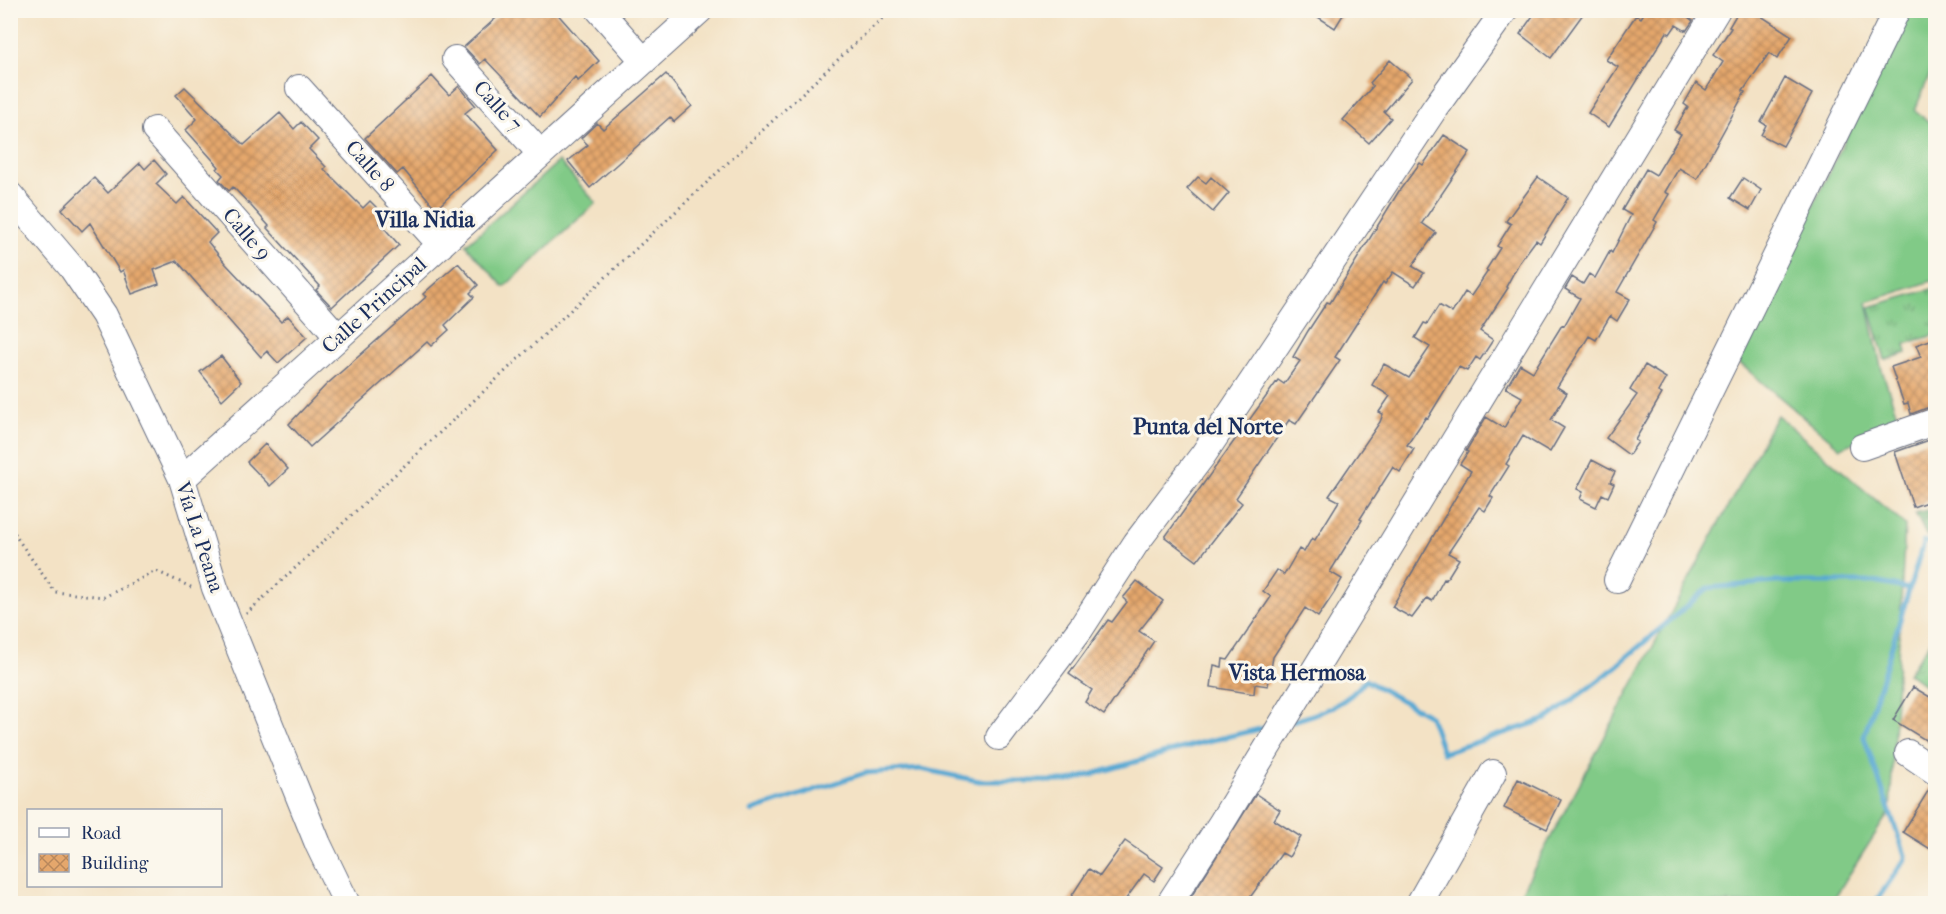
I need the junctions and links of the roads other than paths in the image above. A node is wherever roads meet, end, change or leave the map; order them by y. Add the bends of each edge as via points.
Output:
1 (599, 10) edge
2 (700, 10) edge
3 (1505, 10) edge
4 (1717, 10) edge
5 (1897, 10) edge
6 (455, 59) dead end
7 (644, 61) junction
8 (298, 88) dead end
9 (155, 130) dead end
10 (541, 154) junction
11 (10, 195) edge
12 (441, 245) junction
13 (338, 338) junction
14 (1935, 421) edge
15 (1862, 447) dead end
16 (182, 479) junction
17 (1617, 580) dead end
18 (999, 737) dead end
19 (1908, 753) dead end
20 (1493, 772) dead end
21 (1935, 772) edge
22 (347, 903) edge
23 (1169, 903) edge
24 (1419, 903) edge

1 - 7 street
2 - 7 street, Calle Principal
3 - 18 street via 1203,455
4 - 23 street
5 - 17 street
6 - 10 street, Calle 7
7 - 10 street, Calle Principal
8 - 12 street, Calle 8
9 - 13 street, Calle 9
10 - 12 street, Calle Principal
11 - 16 street, Vía La Peana via 72,268 104,315
12 - 13 street, Calle Principal
13 - 16 street, Calle Principal
14 - 15 street
16 - 22 street, Vía La Peana via 215,588 318,844
19 - 21 street
20 - 24 street

